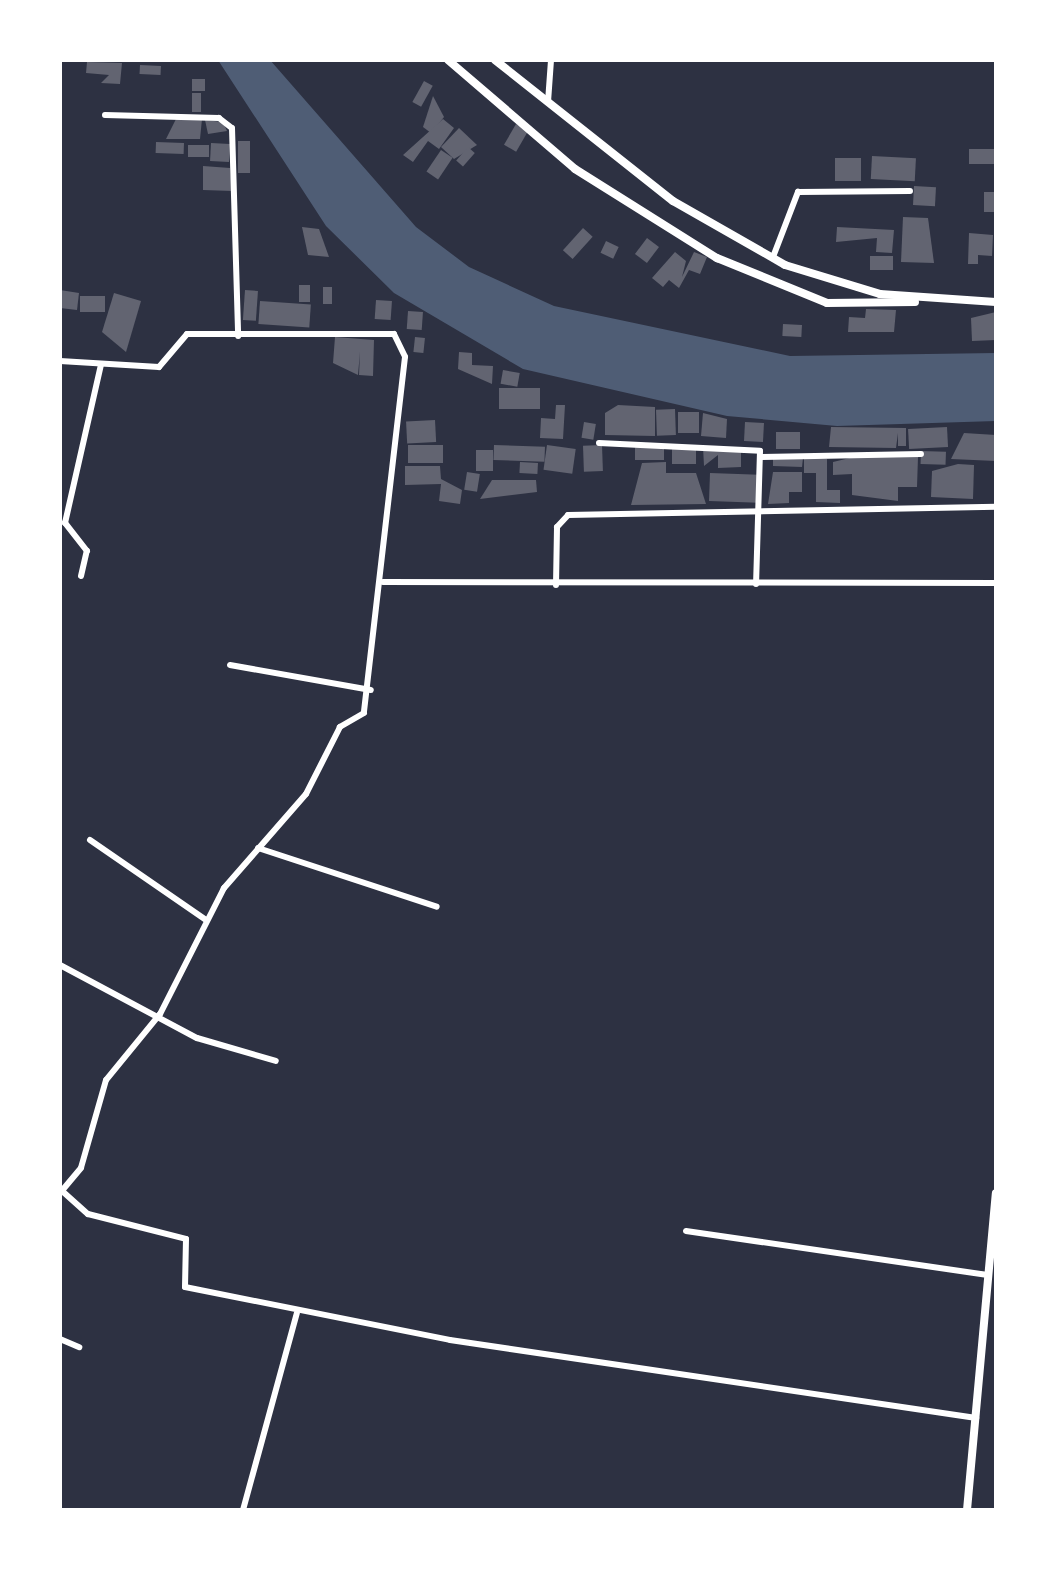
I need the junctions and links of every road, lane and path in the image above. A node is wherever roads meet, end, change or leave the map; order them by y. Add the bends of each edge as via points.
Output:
1 (448, 60) edge
2 (495, 60) edge
3 (551, 60) edge
4 (548, 104) junction
5 (105, 115) dead end
6 (910, 190) dead end
7 (773, 258) junction
8 (919, 301) junction
9 (996, 302) edge
10 (238, 336) junction
11 (60, 360) edge
12 (101, 364) junction
13 (599, 443) dead end
14 (921, 454) dead end
15 (762, 457) junction
16 (996, 507) edge
17 (63, 512) edge
18 (760, 512) junction
19 (81, 576) dead end
20 (383, 582) junction
21 (996, 583) edge
22 (756, 584) junction
23 (556, 585) junction
24 (230, 665) dead end
25 (371, 690) junction
26 (90, 840) dead end
27 (258, 848) junction
28 (437, 907) dead end
29 (206, 920) junction
30 (60, 966) edge
31 (160, 1014) junction
32 (276, 1061) dead end
33 (61, 1191) edge
34 (996, 1193) edge
35 (686, 1230) dead end
36 (988, 1276) junction
37 (297, 1313) junction
38 (60, 1339) edge
39 (79, 1348) dead end
40 (976, 1418) junction
41 (242, 1510) edge
42 (967, 1510) edge

1 - 8 street via 575,169 717,258 826,303
2 - 4 street
3 - 4 street
4 - 7 street via 673,201
5 - 10 street via 219,118 232,128
6 - 7 street via 798,192
7 - 8 street
8 - 9 street
10 - 12 street via 179,336 158,367
10 - 20 street via 401,338
11 - 12 street
12 - 17 street
13 - 15 street via 748,446
14 - 15 street
15 - 18 street
16 - 18 street
17 - 19 street via 87,551
18 - 22 street
18 - 23 street via 568,515 557,527
20 - 23 street
20 - 25 street
21 - 22 street
22 - 23 street
24 - 25 street
25 - 27 street via 364,712 334,735 306,794
26 - 29 street
27 - 28 street
27 - 29 street
29 - 31 street
30 - 31 street
31 - 32 street via 197,1038
31 - 33 street via 106,1080 81,1168
33 - 37 street via 88,1214 186,1239 183,1286
34 - 36 street
35 - 36 street
36 - 40 street
37 - 40 street
37 - 41 street
38 - 39 street
40 - 42 street

